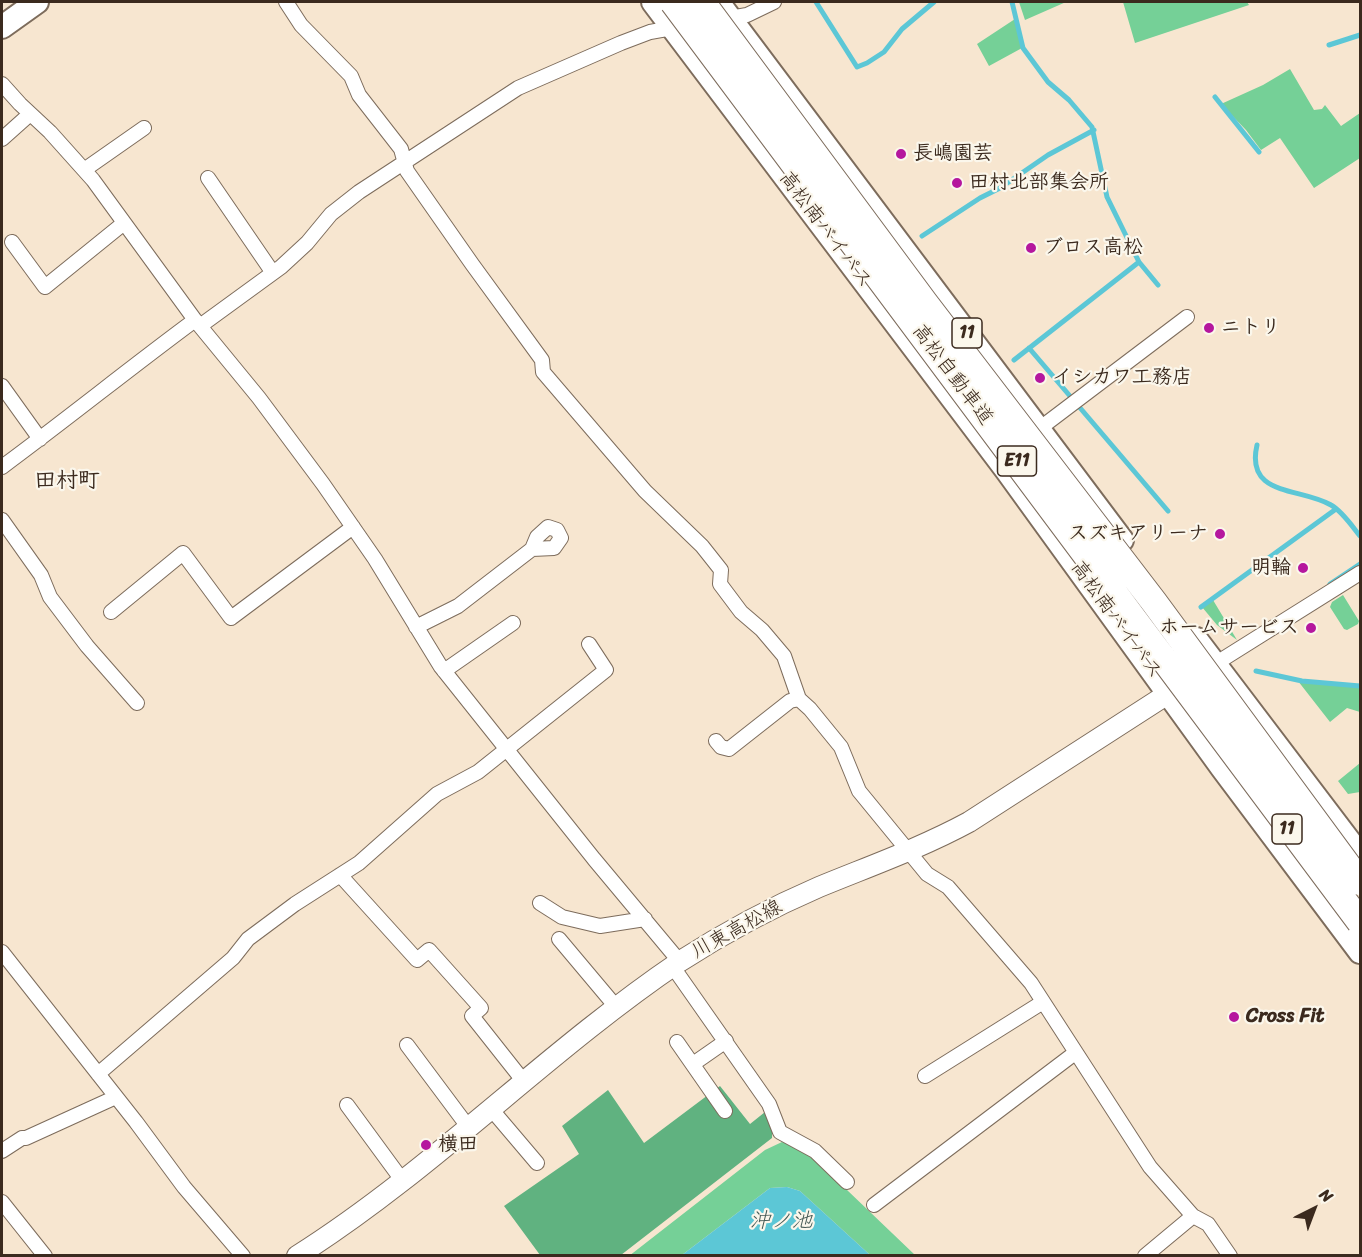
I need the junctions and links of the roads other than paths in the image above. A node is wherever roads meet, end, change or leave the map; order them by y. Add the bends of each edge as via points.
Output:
1 (37, 2) edge
2 (286, 2) edge
3 (653, 2) edge
4 (673, 2) edge
5 (702, 2) edge
6 (774, 2) edge
7 (724, 10) edge
8 (2, 27) edge
9 (673, 28) junction
10 (2, 84) edge
11 (30, 114) junction
12 (144, 128) dead end
13 (2, 139) edge
14 (405, 160) junction
15 (84, 170) junction
16 (208, 178) dead end
17 (124, 223) junction
18 (12, 243) dead end
19 (273, 273) junction
20 (1187, 317) dead end
21 (198, 323) junction
22 (2, 386) edge
23 (1039, 429) junction
24 (40, 439) junction
25 (2, 467) edge
26 (2, 520) edge
27 (353, 527) junction
28 (532, 549) dead end
29 (1360, 573) edge
30 (111, 612) dead end
31 (513, 623) dead end
32 (416, 627) junction
33 (589, 644) dead end
34 (1215, 664) junction
35 (444, 671) junction
36 (1168, 693) junction
37 (799, 699) junction
38 (137, 703) dead end
39 (716, 741) dead end
40 (506, 749) junction
41 (909, 851) junction
42 (1360, 855) edge
43 (340, 875) junction
44 (1360, 876) edge
45 (1360, 882) edge
46 (540, 903) dead end
47 (645, 919) junction
48 (1360, 922) edge
49 (1360, 928) edge
50 (558, 939) dead end
51 (2, 952) edge
52 (1360, 952) edge
53 (676, 964) junction
54 (1043, 1002) junction
55 (617, 1008) junction
56 (726, 1041) junction
57 (677, 1042) dead end
58 (406, 1045) dead end
59 (1076, 1053) junction
60 (693, 1064) junction
61 (98, 1074) junction
62 (925, 1076) dead end
63 (525, 1083) junction
64 (116, 1097) junction
65 (347, 1105) dead end
66 (492, 1110) junction
67 (725, 1111) dead end
68 (470, 1128) junction
69 (2, 1151) edge
70 (537, 1163) dead end
71 (402, 1180) junction
72 (848, 1182) dead end
73 (2, 1202) edge
74 (874, 1205) dead end
75 (1193, 1216) junction
76 (45, 1256) edge
77 (243, 1256) edge
78 (297, 1256) edge
79 (1145, 1256) edge
80 (1230, 1256) edge

1 - 8 highway
2 - 14 street via 301,25 351,76 359,95 401,149
3 - 9 highway, 高松南バイパス / 11
4 - 48 highway, 高松自動車道 / E11, bridge
5 - 45 highway, 高松自動車道 / E11, bridge via 925,303 1147,592
6 - 7 street via 747,15
7 - 9 street
7 - 23 highway, 11
9 - 14 street via 621,43 518,88
9 - 36 highway, 高松南バイパス / 11 via 1007,471
10 - 11 street
11 - 13 street
11 - 15 street
12 - 15 street
14 - 19 street via 331,214 307,243
14 - 37 street via 420,189 542,360 543,372 645,491 715,562 721,570 720,584 783,656
15 - 17 street
16 - 19 street
17 - 18 street via 45,287
17 - 21 street
19 - 21 street
20 - 23 street
21 - 24 street
21 - 27 street via 259,398
22 - 24 street
23 - 34 highway, 11
24 - 25 street
26 - 38 street via 74,630
27 - 30 street via 231,618 183,553
27 - 32 street
28 - 32 street via 458,606
29 - 34 street
31 - 35 street
32 - 35 street
33 - 40 street via 606,670
34 - 36 main road, 川東高松線
34 - 42 highway, 11
34 - 44 highway, 11 via 1238,712
35 - 40 street
36 - 41 main road, 川東高松線 via 969,822
36 - 49 highway, 11 via 1213,730
36 - 52 highway, 高松南バイパス / 11
37 - 39 street via 790,701 729,749
37 - 41 street via 841,747 859,791
40 - 43 street via 478,772 437,794
40 - 47 street
41 - 53 main road, 川東高松線 via 761,914
41 - 54 street via 927,874 948,887
43 - 61 street via 248,939 233,958
43 - 63 street via 417,960 429,950 474,1000 481,1008 472,1016
46 - 47 street via 562,917 600,926
47 - 53 street
50 - 55 street
51 - 61 street
53 - 55 main road, 川東高松線
53 - 56 street
54 - 59 street
54 - 62 street
55 - 63 main road, 川東高松線
56 - 60 street
56 - 72 street via 769,1104 780,1132 815,1151
57 - 60 street
58 - 68 street
59 - 74 street
59 - 75 street via 1150,1167
60 - 67 street
61 - 64 street
63 - 66 main road, 川東高松線
64 - 69 street via 22,1138
64 - 77 street via 184,1187
65 - 71 street
66 - 68 main road, 川東高松線
66 - 70 street
68 - 71 main road, 川東高松線
71 - 78 main road, 川東高松線
73 - 76 street
75 - 79 street
75 - 80 street via 1208,1224

